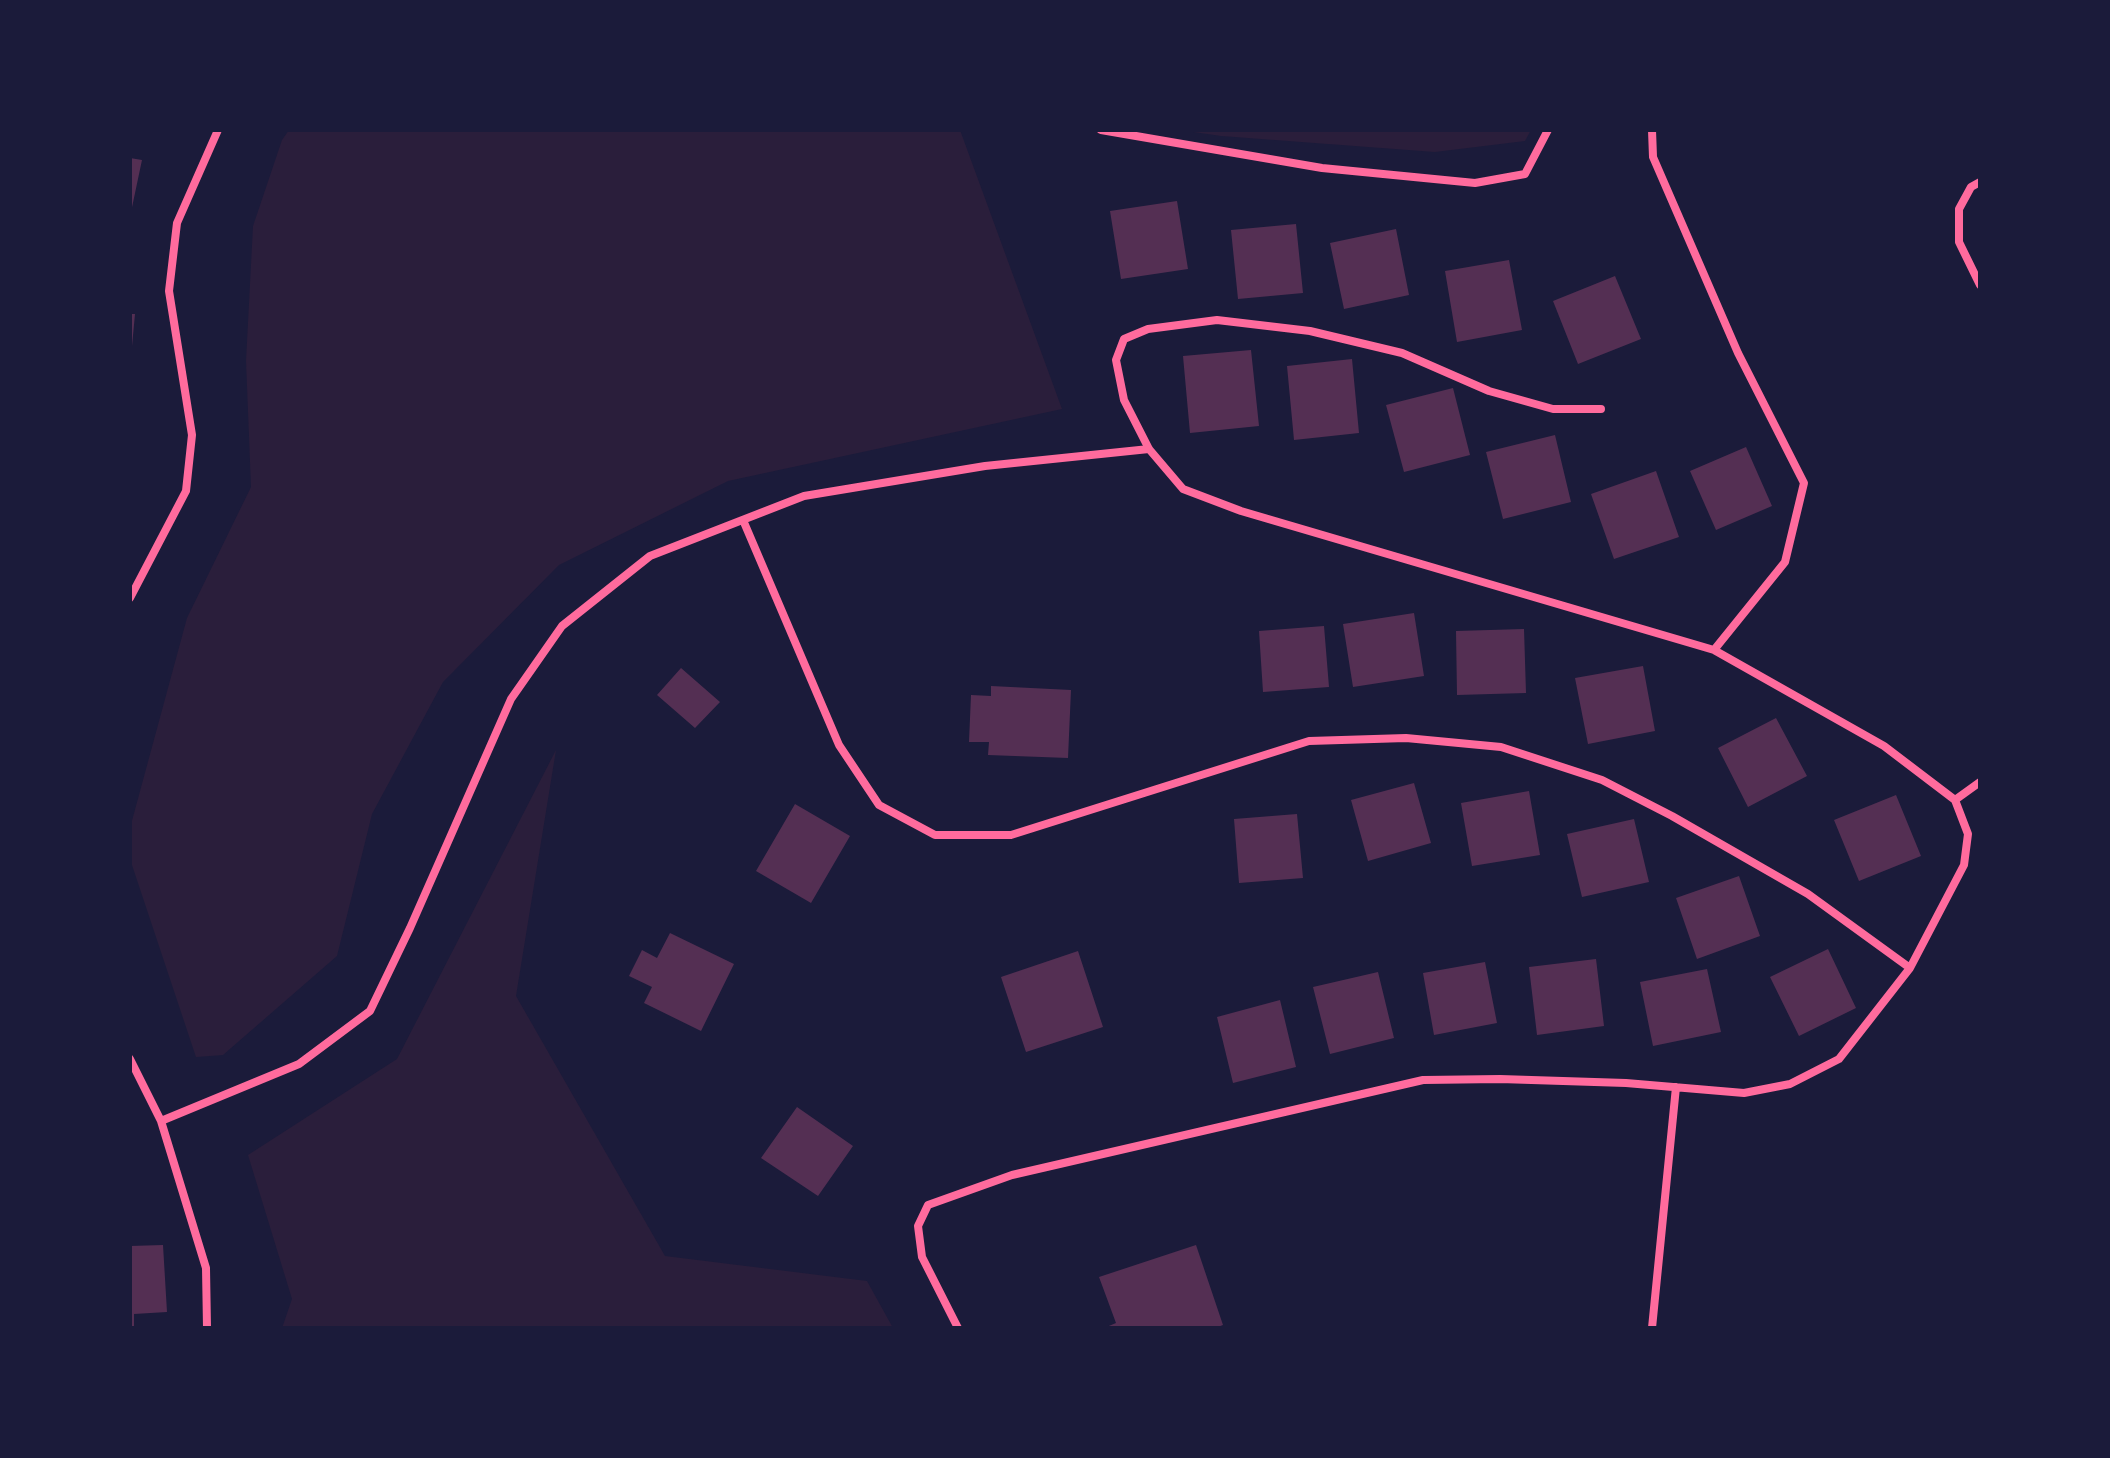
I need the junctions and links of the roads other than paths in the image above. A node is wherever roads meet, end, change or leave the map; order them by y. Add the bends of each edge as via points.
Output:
1 (218, 130) edge
2 (1101, 130) edge
3 (1548, 130) edge
4 (1652, 130) edge
5 (1980, 182) edge
6 (1980, 285) edge
7 (1601, 409) dead end
8 (1149, 449) junction
9 (743, 520) junction
10 (130, 598) edge
11 (1714, 650) junction
12 (1980, 782) edge
13 (1955, 800) junction
14 (1910, 968) junction
15 (130, 1059) edge
16 (1676, 1087) junction
17 (161, 1121) junction
18 (207, 1328) edge
19 (958, 1328) edge
20 (1652, 1328) edge

1 - 10 street via 177,223 169,291 192,435 186,491
2 - 3 street via 1322,168 1475,183 1525,174
4 - 11 street via 1653,157 1738,353 1804,483 1785,562
5 - 6 street via 1971,187 1959,209 1959,242
7 - 8 street via 1553,409 1489,391 1402,353 1310,331 1217,320 1148,329 1124,339 1116,360 1124,400
8 - 9 street via 985,466 804,496
8 - 11 street via 1183,489 1241,511
9 - 14 street via 839,745 879,805 935,835 1011,835 1309,741 1406,738 1501,747 1602,780 1672,816 1808,894
9 - 17 street via 650,556 562,626 511,699 370,1011 299,1064
11 - 13 street via 1884,746
12 - 13 street
13 - 14 street via 1968,834 1964,865
14 - 16 street via 1839,1059 1790,1084 1744,1093
15 - 17 street
16 - 19 street via 1423,1080 1012,1175 928,1205 918,1226 922,1257
16 - 20 street
17 - 18 street via 206,1268

